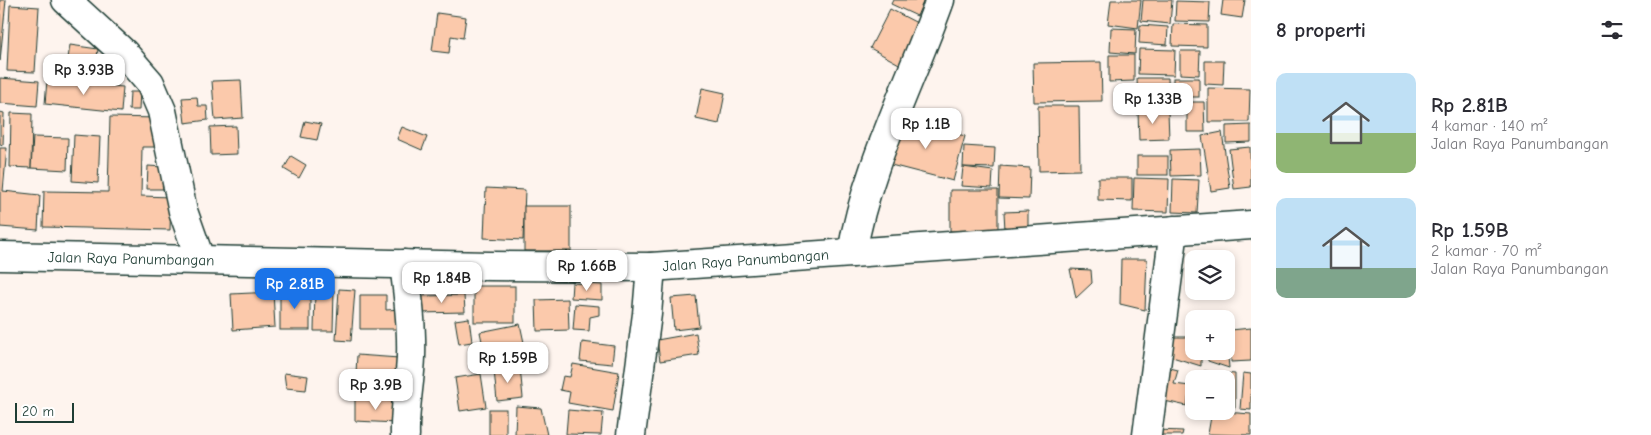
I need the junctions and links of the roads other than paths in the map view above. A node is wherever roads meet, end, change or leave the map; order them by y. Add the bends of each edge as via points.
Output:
1 (66, 0) edge
2 (940, 0) edge
3 (1251, 226) edge
4 (1174, 230) junction
5 (852, 253) junction
6 (0, 256) edge
7 (200, 259) junction
8 (404, 264) junction
9 (651, 267) junction
10 (405, 435) edge
11 (631, 435) edge
12 (1147, 435) edge

1 - 7 main road via 124,53 150,83 162,111 183,211
2 - 5 main road via 873,174 858,219
3 - 4 main road, Jalan Raya Panumbangan
4 - 5 main road, Jalan Raya Panumbangan
4 - 12 main road
5 - 9 main road, Jalan Raya Panumbangan
6 - 7 main road, Jalan Raya Panumbangan
7 - 8 main road, Jalan Raya Panumbangan
8 - 9 main road, Jalan Raya Panumbangan
8 - 10 main road via 411,358 404,414
9 - 11 main road

